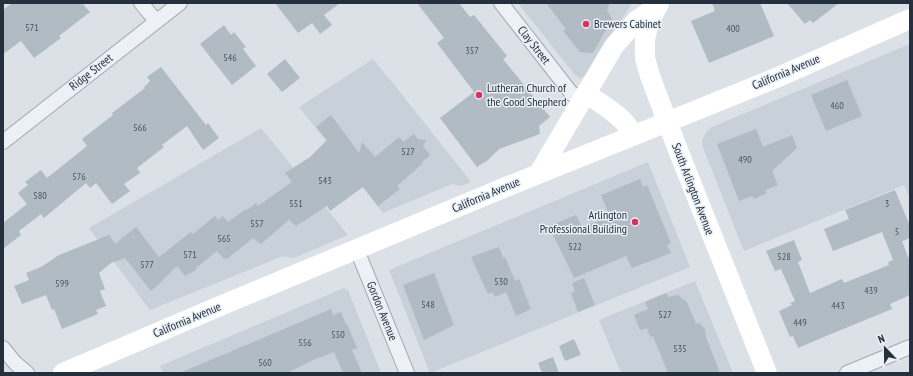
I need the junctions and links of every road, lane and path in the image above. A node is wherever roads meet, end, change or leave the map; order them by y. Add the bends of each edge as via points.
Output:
1 (141, 3) edge
2 (180, 3) edge
3 (501, 3) edge
4 (658, 4) edge
5 (910, 19) edge
6 (156, 22) junction
7 (587, 94) junction
8 (667, 121) junction
9 (633, 134) junction
10 (3, 142) edge
11 (539, 173) junction
12 (357, 250) junction
13 (910, 347) edge
14 (3, 348) edge
15 (27, 373) edge
16 (63, 373) edge
17 (407, 373) edge
18 (767, 373) edge
19 (847, 373) edge

1 - 6 street
2 - 6 street, Ridge Street
3 - 7 street, Clay Street via 572,94
4 - 7 main road via 636,20 624,33
4 - 8 main road, South Arlington Avenue via 649,22 645,39 645,58
5 - 8 main road, California Avenue via 776,78
6 - 10 street, Ridge Street
7 - 9 main road via 628,124
7 - 11 main road
8 - 9 main road, California Avenue
8 - 18 main road, South Arlington Avenue
9 - 11 main road, California Avenue
11 - 12 main road, California Avenue
12 - 16 main road, California Avenue
12 - 17 street, Gordon Avenue
13 - 19 street
14 - 15 street

